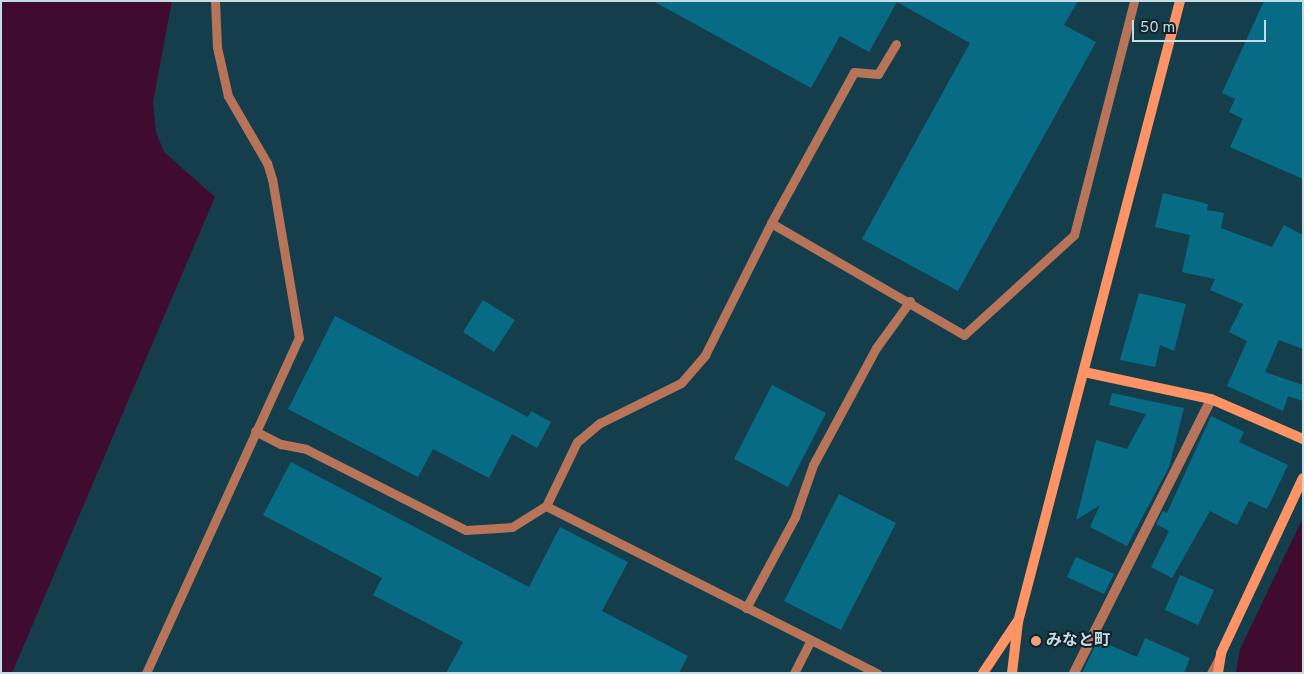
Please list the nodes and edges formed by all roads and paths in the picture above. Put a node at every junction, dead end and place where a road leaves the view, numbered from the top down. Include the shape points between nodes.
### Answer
1 (215, 1) edge
2 (1134, 1) edge
3 (1180, 1) edge
4 (896, 44) dead end
5 (771, 223) junction
6 (910, 301) junction
7 (1084, 372) junction
8 (1211, 399) junction
9 (255, 431) junction
10 (1303, 439) edge
11 (1303, 478) edge
12 (546, 506) junction
13 (746, 608) junction
14 (1018, 622) junction
15 (810, 641) junction
16 (1222, 653) junction
17 (146, 673) edge
18 (794, 673) edge
19 (876, 673) edge
20 (983, 673) edge
21 (1012, 673) edge
22 (1074, 673) edge
23 (1211, 673) edge
24 (1218, 673) edge

1 - 9 lane via 217,47 228,96 267,163 272,178 299,338
2 - 6 lane via 1074,235 964,334
3 - 7 street
4 - 5 lane via 878,74 854,72
5 - 6 lane
5 - 12 lane via 705,355 681,383 600,423 577,442
6 - 13 lane via 876,348 813,465 795,517
7 - 8 street
7 - 14 street
8 - 10 street
8 - 22 street
9 - 12 lane via 280,444 306,449 466,530 512,528
9 - 17 lane
11 - 16 street
12 - 13 lane
13 - 15 lane
14 - 20 street
14 - 21 street
15 - 18 lane
15 - 19 lane
16 - 23 lane
16 - 24 street

